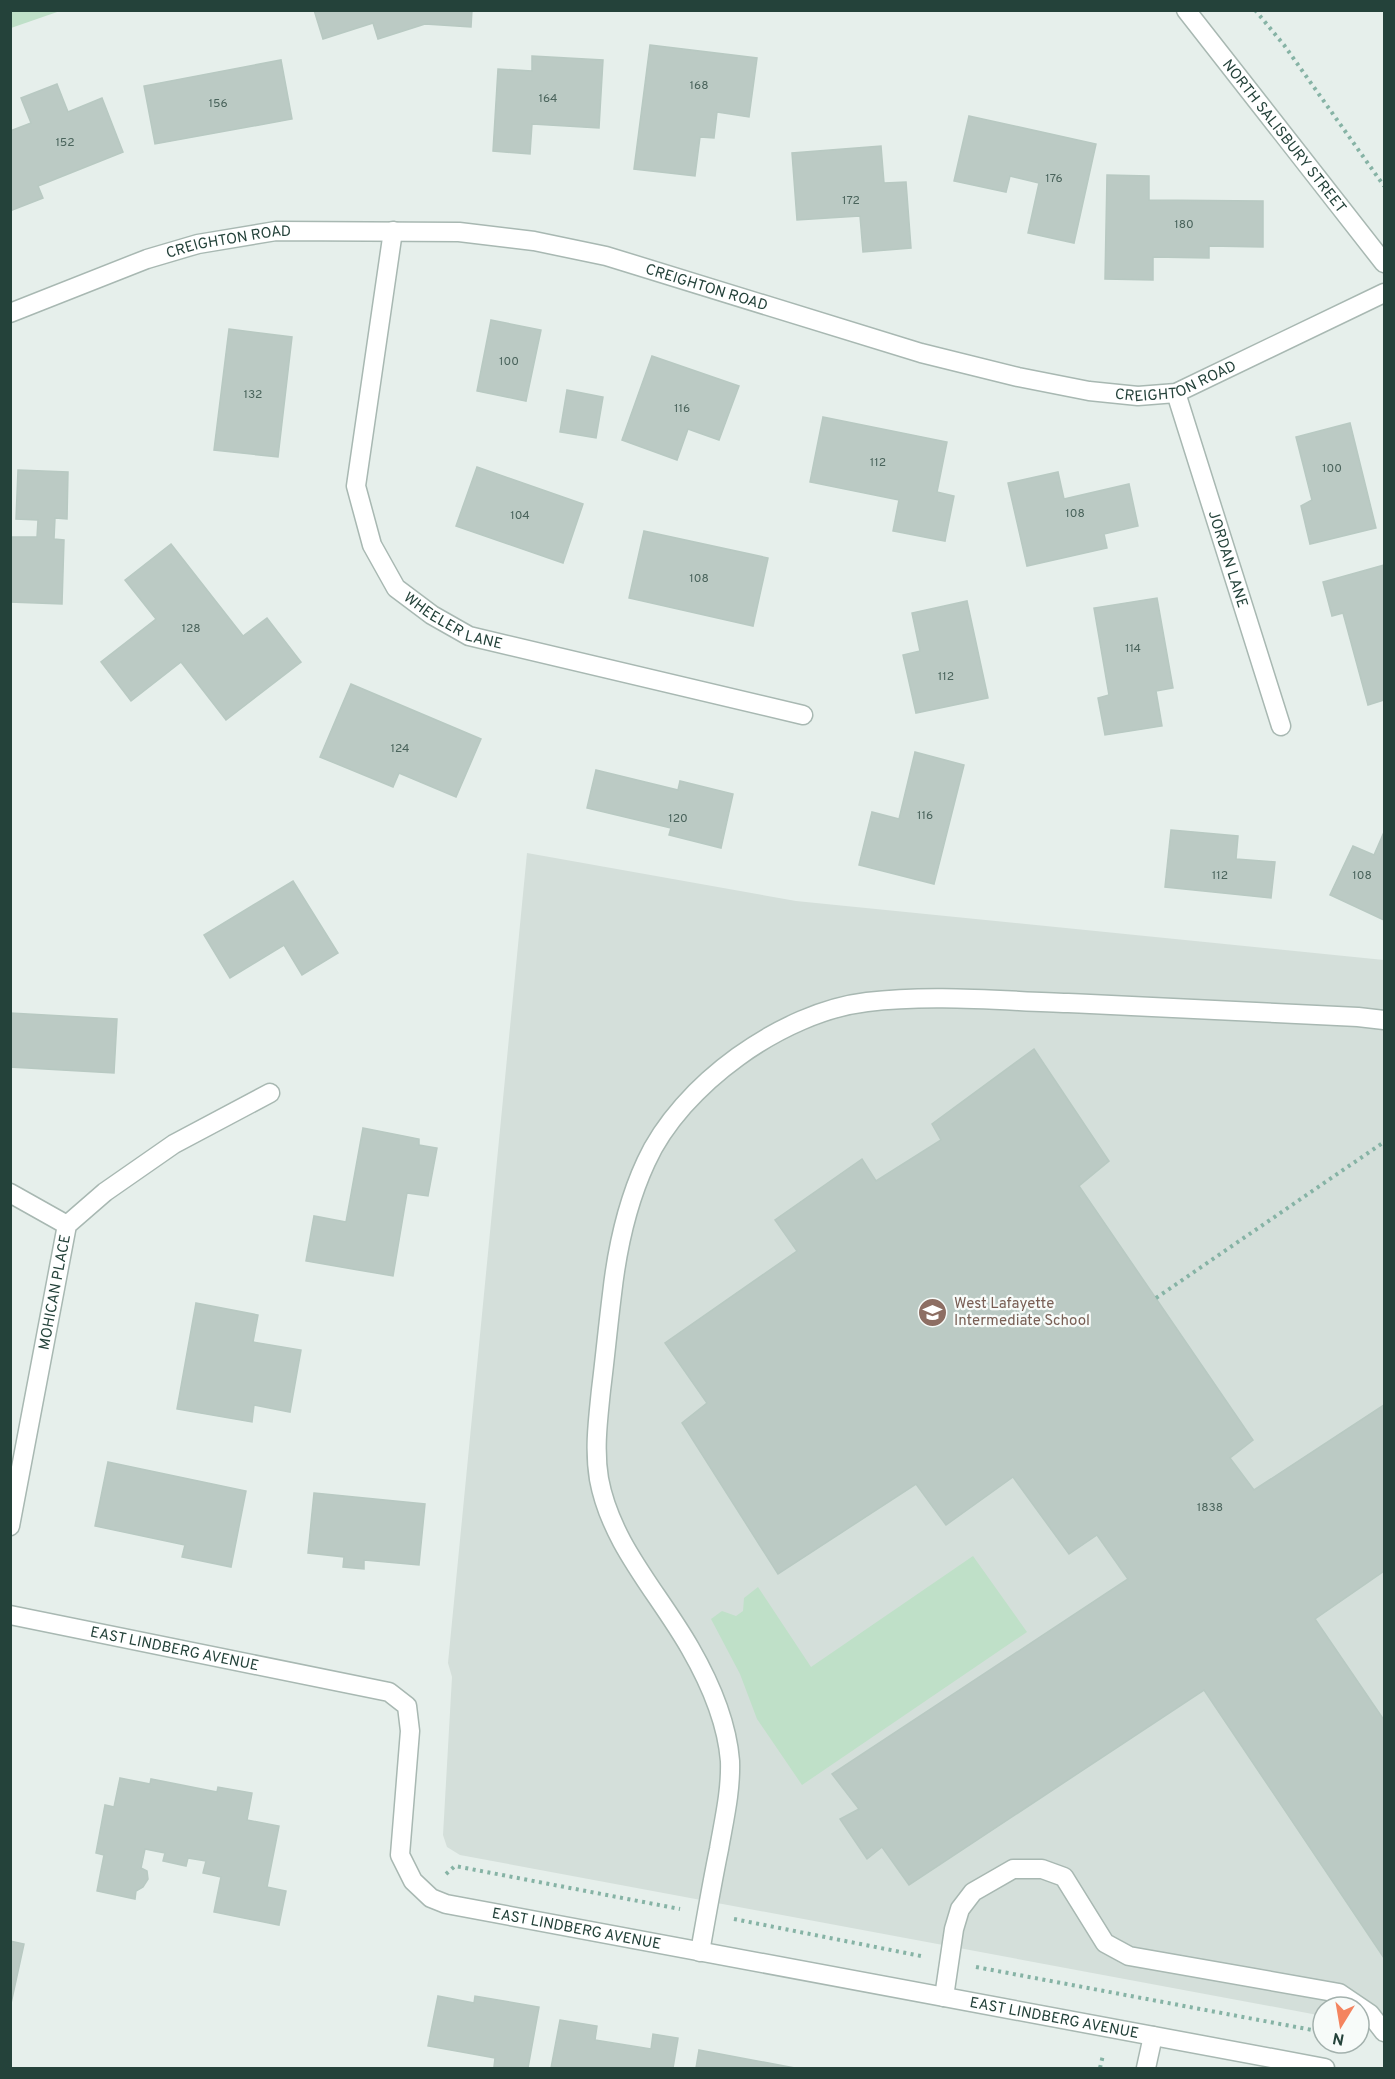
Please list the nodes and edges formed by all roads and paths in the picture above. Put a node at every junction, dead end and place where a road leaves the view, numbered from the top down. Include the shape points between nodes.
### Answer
1 (1186, 10) edge
2 (1254, 10) edge
3 (1384, 186) edge
4 (393, 231) junction
5 (1384, 263) edge
6 (1384, 293) edge
7 (10, 313) edge
8 (1176, 393) junction
9 (803, 715) dead end
10 (1281, 726) dead end
11 (1384, 1020) edge
12 (270, 1093) dead end
13 (1384, 1142) edge
14 (10, 1193) edge
15 (66, 1225) junction
16 (1156, 1298) dead end
17 (10, 1526) edge
18 (10, 1615) edge
19 (431, 1898) junction
20 (706, 1914) junction
21 (700, 1952) junction
22 (950, 1962) junction
23 (944, 1997) junction
24 (1311, 2030) edge
25 (1384, 2032) edge
26 (1153, 2036) junction
27 (1146, 2068) edge
28 (1325, 2068) edge

1 - 5 street, NORTH SALISBURY STREET
2 - 3 path via 1284,45
4 - 7 street, CREIGHTON ROAD via 276,231 198,243
4 - 8 street, CREIGHTON ROAD via 459,232 544,243 606,256 921,352 1018,377 1138,396
4 - 9 street, WHEELER LANE via 356,486 372,545 396,588 469,636
6 - 8 street, CREIGHTON ROAD
8 - 10 street, JORDAN LANE
11 - 20 street via 981,1000 864,1002 789,1025 756,1044 726,1066 669,1122 646,1160 619,1243 596,1444 599,1480 620,1541 690,1647 722,1723 729,1756 729,1790
12 - 15 street, MOHICAN PLACE via 174,1144
13 - 16 path
14 - 15 street
15 - 17 street, MOHICAN PLACE
18 - 19 street, EAST LINDBERG AVENUE via 389,1692 407,1706 410,1731 399,1855 413,1881
19 - 20 path via 455,1866
19 - 21 street, EAST LINDBERG AVENUE
20 - 21 street
20 - 22 path
21 - 23 street, EAST LINDBERG AVENUE
22 - 23 street
22 - 24 path
22 - 25 street via 960,1909 973,1892 1013,1869 1042,1869 1064,1877 1105,1943 1130,1956 1339,1993 1370,2014
23 - 26 street, EAST LINDBERG AVENUE
26 - 27 street
26 - 28 street, EAST LINDBERG AVENUE

